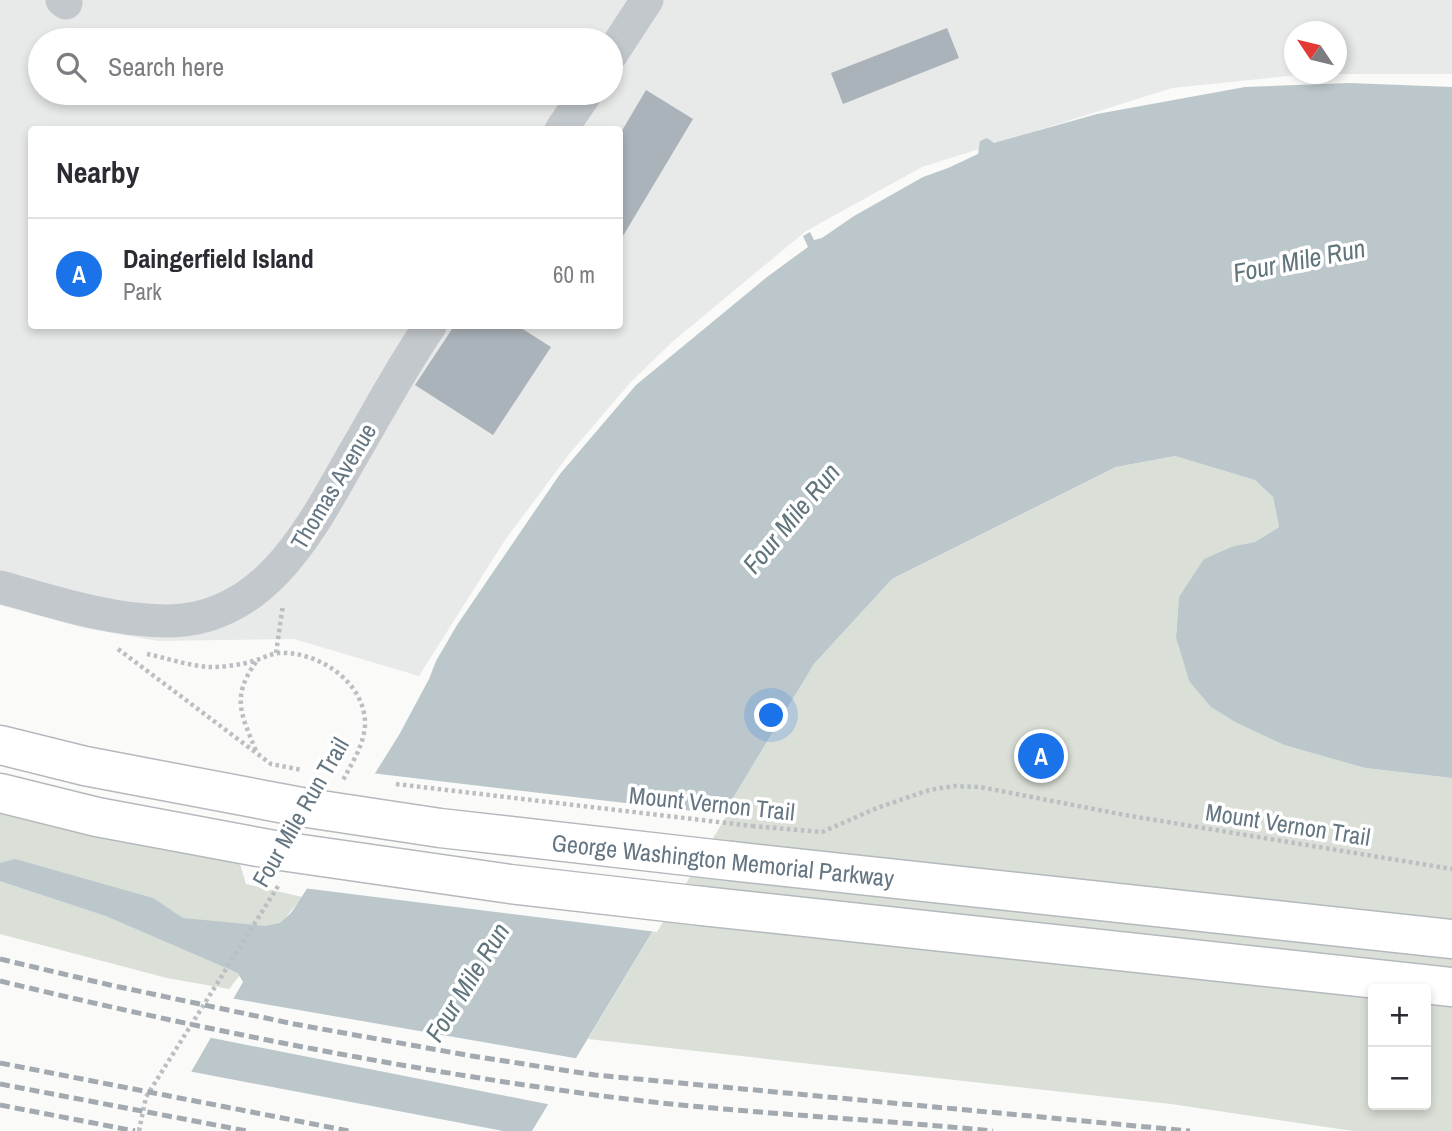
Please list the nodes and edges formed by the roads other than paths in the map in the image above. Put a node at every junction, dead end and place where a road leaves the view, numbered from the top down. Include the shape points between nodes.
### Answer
1 (647, 0) edge
2 (623, 37) edge
3 (578, 105) edge
4 (564, 126) edge
5 (427, 329) edge
6 (0, 587) edge
7 (0, 745) edge
8 (0, 793) edge
9 (1452, 939) edge
10 (1452, 987) edge

1 - 2 street
3 - 4 street
5 - 6 street, Thomas Avenue via 316,521 279,569 239,602 206,616 167,621 92,610
7 - 9 highway, George Washington Memorial Parkway, bridge via 85,766 305,790 440,828
8 - 10 highway, George Washington Memorial Parkway, bridge via 279,863

